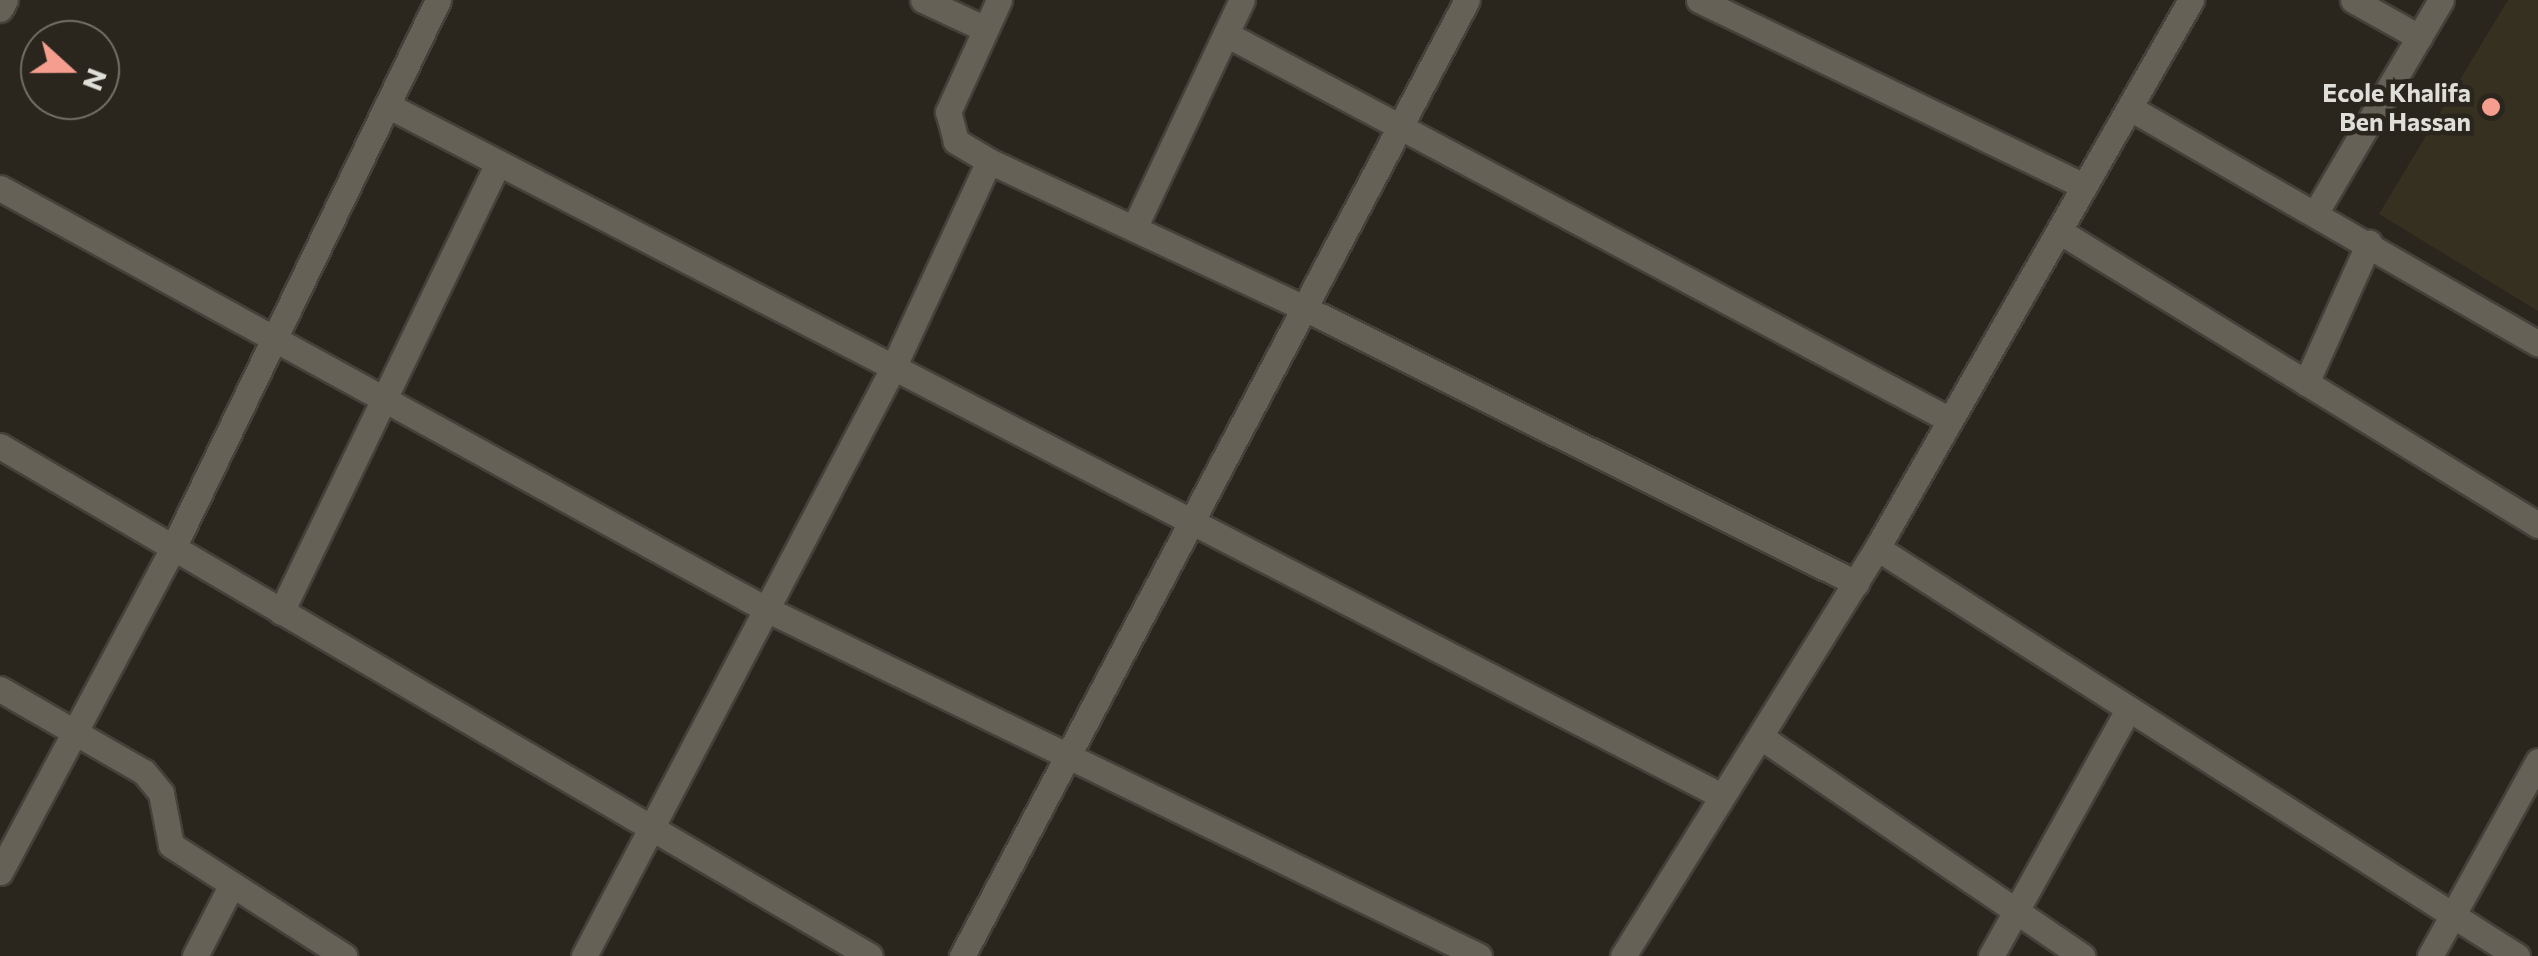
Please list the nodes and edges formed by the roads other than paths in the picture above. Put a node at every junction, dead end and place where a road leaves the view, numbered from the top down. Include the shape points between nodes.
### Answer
1 (4, 0) edge
2 (438, 0) edge
3 (923, 0) edge
4 (998, 0) edge
5 (1242, 0) edge
6 (1467, 0) edge
7 (1699, 0) edge
8 (2192, 0) edge
9 (2354, 0) edge
10 (2441, 0) edge
11 (0, 9) edge
12 (983, 28) junction
13 (1226, 34) junction
14 (2419, 36) junction
15 (386, 105) junction
16 (2130, 108) junction
17 (1401, 128) junction
18 (988, 161) junction
19 (498, 164) junction
20 (2084, 186) junction
21 (0, 188) edge
22 (2316, 212) junction
23 (1134, 226) junction
24 (2058, 231) junction
25 (2370, 243) junction
26 (1304, 308) junction
27 (272, 341) junction
28 (2538, 344) edge
29 (892, 370) junction
30 (2306, 383) junction
31 (386, 403) junction
32 (1950, 420) junction
33 (0, 446) edge
34 (1192, 519) junction
35 (2538, 525) edge
36 (172, 548) junction
37 (1877, 548) junction
38 (1856, 583) junction
39 (764, 608) junction
40 (281, 612) junction
41 (0, 689) edge
42 (2128, 710) junction
43 (76, 730) junction
44 (1761, 738) junction
45 (1068, 760) junction
46 (2538, 761) edge
47 (1722, 796) junction
48 (649, 830) junction
49 (0, 872) edge
50 (232, 886) junction
51 (2018, 912) junction
52 (2451, 918) junction
53 (195, 956) edge
54 (344, 956) edge
55 (584, 956) edge
56 (870, 956) edge
57 (962, 956) edge
58 (1479, 956) edge
59 (1622, 956) edge
60 (1991, 956) edge
61 (2082, 956) edge
62 (2430, 956) edge
63 (2517, 956) edge

1 - 11 street
2 - 15 street
3 - 12 street
4 - 12 street
5 - 13 street
6 - 17 street
7 - 20 street
8 - 16 street
9 - 14 street
10 - 14 street
12 - 18 street via 955,85 947,120 956,141
13 - 17 street
13 - 23 street
14 - 22 street
15 - 19 street
15 - 27 street
16 - 20 street
16 - 22 street
17 - 26 street
17 - 32 street
18 - 23 street
18 - 29 street
19 - 29 street
19 - 31 street
20 - 24 street
21 - 27 street
22 - 25 street
23 - 26 street
24 - 30 street
24 - 32 street
25 - 28 street
25 - 30 street
26 - 34 street
26 - 38 street
27 - 31 street
27 - 36 street
29 - 34 street
29 - 39 street
30 - 35 street
31 - 39 street
31 - 40 street
32 - 37 street
33 - 36 street
34 - 45 street
34 - 47 street
36 - 40 street
36 - 43 street
37 - 38 street
37 - 42 street
38 - 44 street
39 - 45 street
39 - 48 street
40 - 48 street
41 - 43 street
42 - 51 street
42 - 52 street
43 - 49 street
43 - 50 street via 144,772 161,793 171,844
44 - 47 street
44 - 51 street
45 - 57 street
45 - 58 street
46 - 52 street
47 - 59 street
48 - 55 street
48 - 56 street
50 - 53 street
50 - 54 street
51 - 60 street
51 - 61 street
52 - 62 street
52 - 63 street

